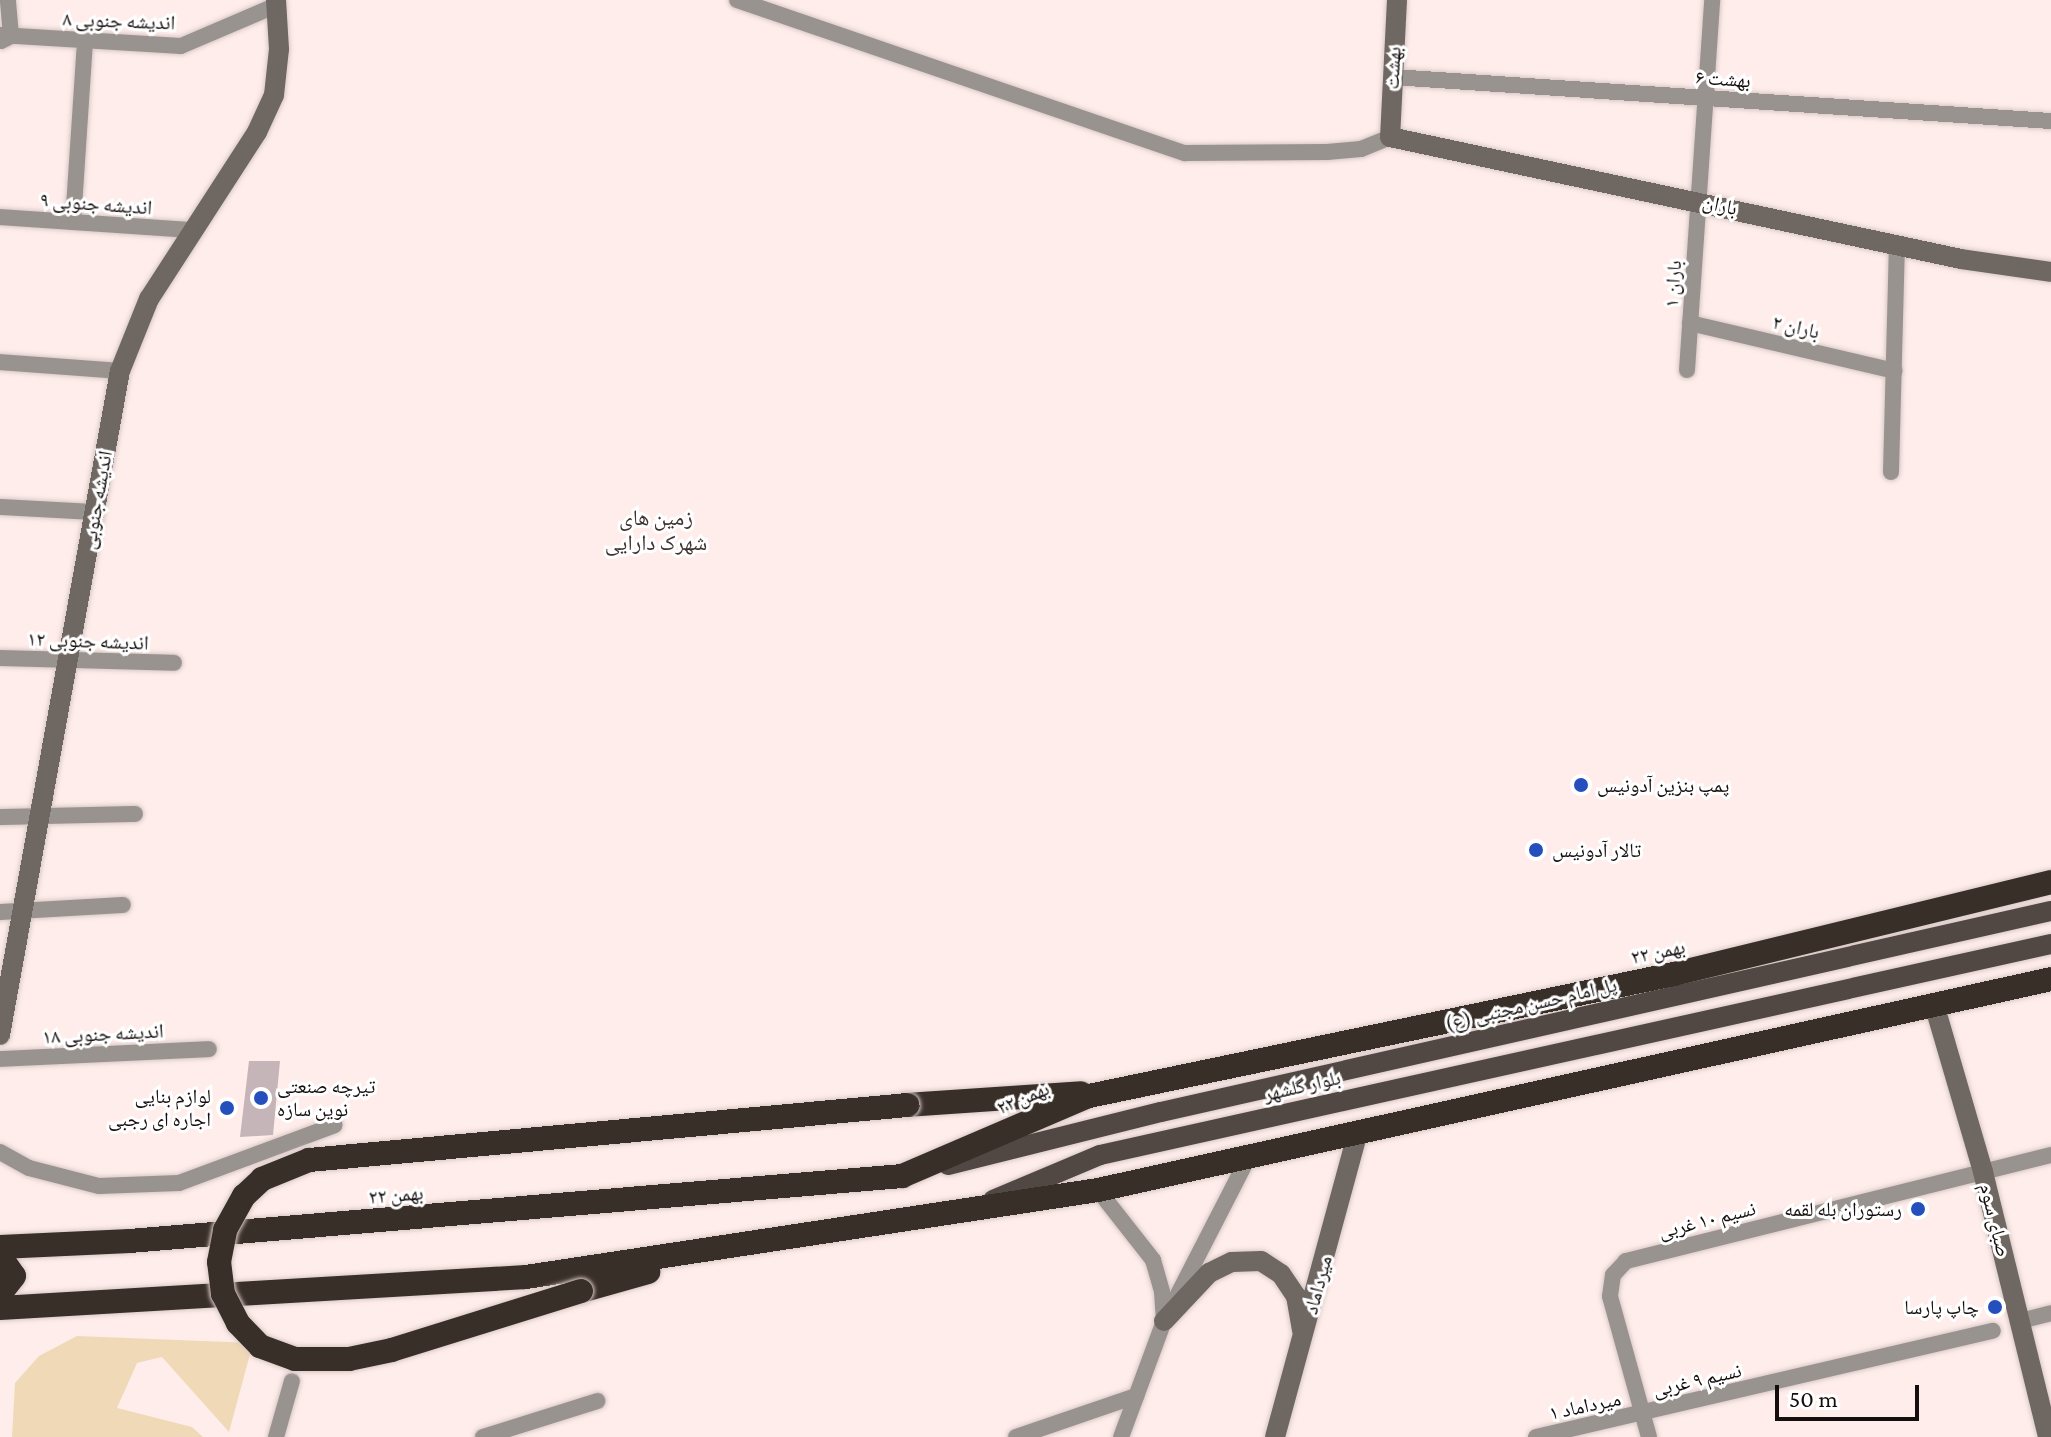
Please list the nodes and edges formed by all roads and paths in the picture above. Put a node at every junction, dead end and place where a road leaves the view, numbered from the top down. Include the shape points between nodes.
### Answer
1 (8, 0) edge
2 (737, 0) edge
3 (1397, 0) edge
4 (1712, 0) edge
5 (277, 2) edge
6 (4, 38) edge
7 (85, 40) junction
8 (1393, 77) junction
9 (1705, 98) junction
10 (2051, 121) edge
11 (1390, 137) junction
12 (1698, 200) junction
13 (0, 217) edge
14 (73, 222) junction
15 (190, 230) junction
16 (1897, 245) junction
17 (2051, 272) edge
18 (1690, 323) junction
19 (0, 362) edge
20 (1687, 370) dead end
21 (120, 371) junction
22 (1894, 371) junction
23 (1891, 472) dead end
24 (0, 507) edge
25 (95, 512) junction
26 (0, 658) edge
27 (68, 660) junction
28 (174, 663) dead end
29 (135, 814) dead end
30 (40, 816) junction
31 (0, 817) edge
32 (2051, 882) edge
33 (123, 905) dead end
34 (22, 911) junction
35 (2051, 911) edge
36 (0, 912) edge
37 (2051, 944) edge
38 (2051, 979) edge
39 (1993, 992) junction
40 (2051, 995) edge
41 (1934, 1004) junction
42 (0, 1035) edge
43 (209, 1049) dead end
44 (0, 1059) edge
45 (1111, 1091) junction
46 (335, 1125) dead end
47 (1358, 1132) junction
48 (0, 1152) edge
49 (2051, 1155) edge
50 (1248, 1158) junction
51 (1983, 1172) junction
52 (902, 1176) junction
53 (1098, 1190) junction
54 (982, 1205) junction
55 (732, 1246) junction
56 (0, 1247) edge
57 (0, 1256) edge
58 (0, 1294) edge
59 (0, 1308) edge
60 (2051, 1313) edge
61 (1164, 1321) junction
62 (2020, 1321) junction
63 (1993, 1331) dead end
64 (1304, 1338) junction
65 (292, 1381) dead end
66 (1136, 1396) junction
67 (597, 1401) dead end
68 (1643, 1413) junction
69 (276, 1437) edge
70 (483, 1437) edge
71 (1016, 1437) edge
72 (1121, 1437) edge
73 (1275, 1437) edge
74 (1536, 1437) edge
75 (1649, 1437) edge
76 (2048, 1437) edge

1 - 6 street
2 - 11 street via 1185,153 1327,152 1361,149
3 - 8 street, بهشت
4 - 9 street, باران ۱
5 - 7 street, اندیشه جنوبی ۸ via 181,46
5 - 15 street, اندیشه جنوبی via 274,95 257,132
6 - 7 street, اندیشه جنوبی ۸
7 - 14 street
8 - 9 street, بهشت ۶
8 - 11 street, بهشت
9 - 10 street, بهشت ۶
9 - 12 street, باران ۱
11 - 12 street, باران
12 - 16 street, باران
12 - 18 street, باران ۱
13 - 14 street, اندیشه جنوبی ۹
14 - 15 street, اندیشه جنوبی ۹
15 - 21 street, اندیشه جنوبی via 149,299
16 - 17 street, باران
16 - 22 street
18 - 20 street, باران ۱
18 - 22 street, باران ۲
19 - 21 street
21 - 25 street, اندیشه جنوبی
22 - 23 street
24 - 25 street
25 - 27 street, اندیشه جنوبی
26 - 27 street, اندیشه جنوبی ۱۲
27 - 28 street, اندیشه جنوبی ۱۲
27 - 30 street, اندیشه جنوبی
29 - 30 street
30 - 31 street
30 - 34 street, اندیشه جنوبی
32 - 45 highway, ۲۲ بهمن via 1674,974
33 - 34 street
34 - 36 street
34 - 42 street, اندیشه جنوبی
35 - 52 main road, پل امام حسن مجتبی (ع) via 1161,1112
37 - 54 main road, بلوار گلشهر via 1100,1155
38 - 39 highway
39 - 40 highway
39 - 41 highway
41 - 47 highway
41 - 51 street, صبای سوم
43 - 44 street, اندیشه جنوبی ۱۸
45 - 52 highway, ۲۲ بهمن
45 - 55 highway, bridge via 309,1160 262,1179 244,1196 225,1230 219,1262 223,1294 238,1323 260,1346 295,1359 349,1359
46 - 48 street via 179,1183 99,1186 29,1168
47 - 50 highway
47 - 64 street, میرداماد
49 - 51 street, نسیم ۱۰ غربی
50 - 53 highway
50 - 61 street
51 - 62 street, صبای سوم
51 - 68 street, نسیم ۱۰ غربی via 1626,1261 1613,1275 1610,1296
52 - 56 highway, ۲۲ بهمن via 146,1240
53 - 54 highway
53 - 61 street via 1153,1260
54 - 55 highway
55 - 59 highway via 495,1280
57 - 58 highway via 14,1276
60 - 62 street
61 - 64 street via 1209,1273 1232,1262 1261,1261 1281,1274 1296,1296
61 - 66 street
62 - 76 street, صبای سوم
63 - 68 street, نسیم ۹ غربی
64 - 73 street, میرداماد
65 - 69 street
66 - 71 street
66 - 72 street
67 - 70 street
68 - 74 street, میرداماد ۱
68 - 75 street

